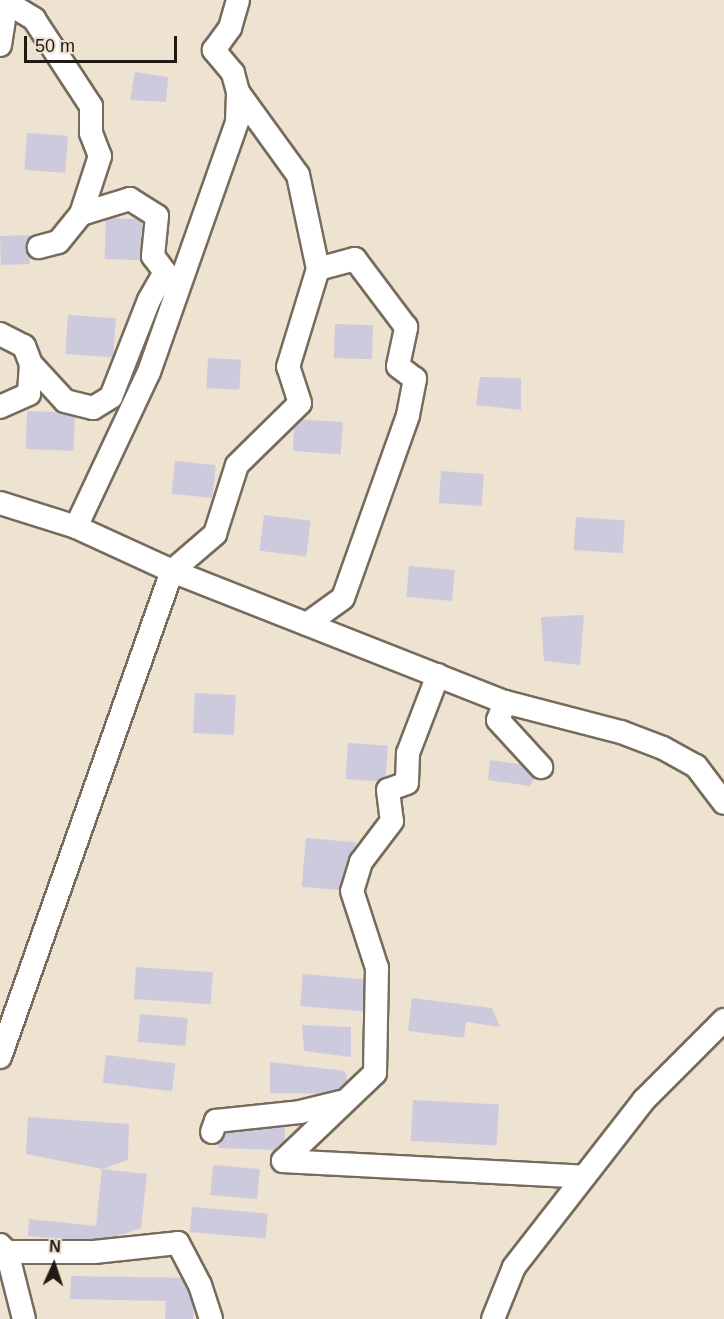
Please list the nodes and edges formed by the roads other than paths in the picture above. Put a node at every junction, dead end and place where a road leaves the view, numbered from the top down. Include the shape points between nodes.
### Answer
1 (237, 0) edge
2 (6, 1) edge
3 (0, 45) edge
4 (238, 92) junction
5 (81, 214) junction
6 (39, 247) dead end
7 (318, 269) junction
8 (0, 334) edge
9 (31, 363) junction
10 (0, 407) edge
11 (0, 504) edge
12 (76, 527) junction
13 (172, 571) junction
14 (307, 624) junction
15 (438, 675) junction
16 (505, 702) junction
17 (542, 767) dead end
18 (724, 803) edge
19 (724, 1020) edge
20 (6, 1023) edge
21 (0, 1057) edge
22 (344, 1101) junction
23 (212, 1132) dead end
24 (584, 1177) junction
25 (3, 1249) edge
26 (24, 1319) edge
27 (211, 1319) edge
28 (493, 1319) edge

1 - 4 street via 230,28 214,50 233,73
2 - 3 street
2 - 5 street via 34,20 91,106 92,133 100,156
4 - 7 street via 298,175
4 - 12 street via 237,122 190,264 149,372
5 - 6 street via 58,242
5 - 9 street via 129,199 157,216 153,256 165,272 149,300 111,397 93,408 65,401
7 - 13 street via 288,367 300,403 237,465 215,534
7 - 14 street via 355,259 406,327 399,366 415,379 408,415 344,598
8 - 9 street via 24,346
9 - 10 street via 29,394
11 - 12 street
12 - 13 street
13 - 14 street
13 - 20 street
14 - 15 street
15 - 16 street
15 - 22 street via 408,753 407,783 388,790 392,821 362,862 352,891 379,981 375,1073
16 - 17 street via 498,720
16 - 18 street via 621,732 663,748 696,766
19 - 24 street via 644,1100
20 - 21 street
22 - 23 street via 300,1112 216,1121
22 - 24 street via 283,1161
24 - 28 street via 514,1267
25 - 26 street
25 - 27 street via 94,1252 178,1243 200,1285

